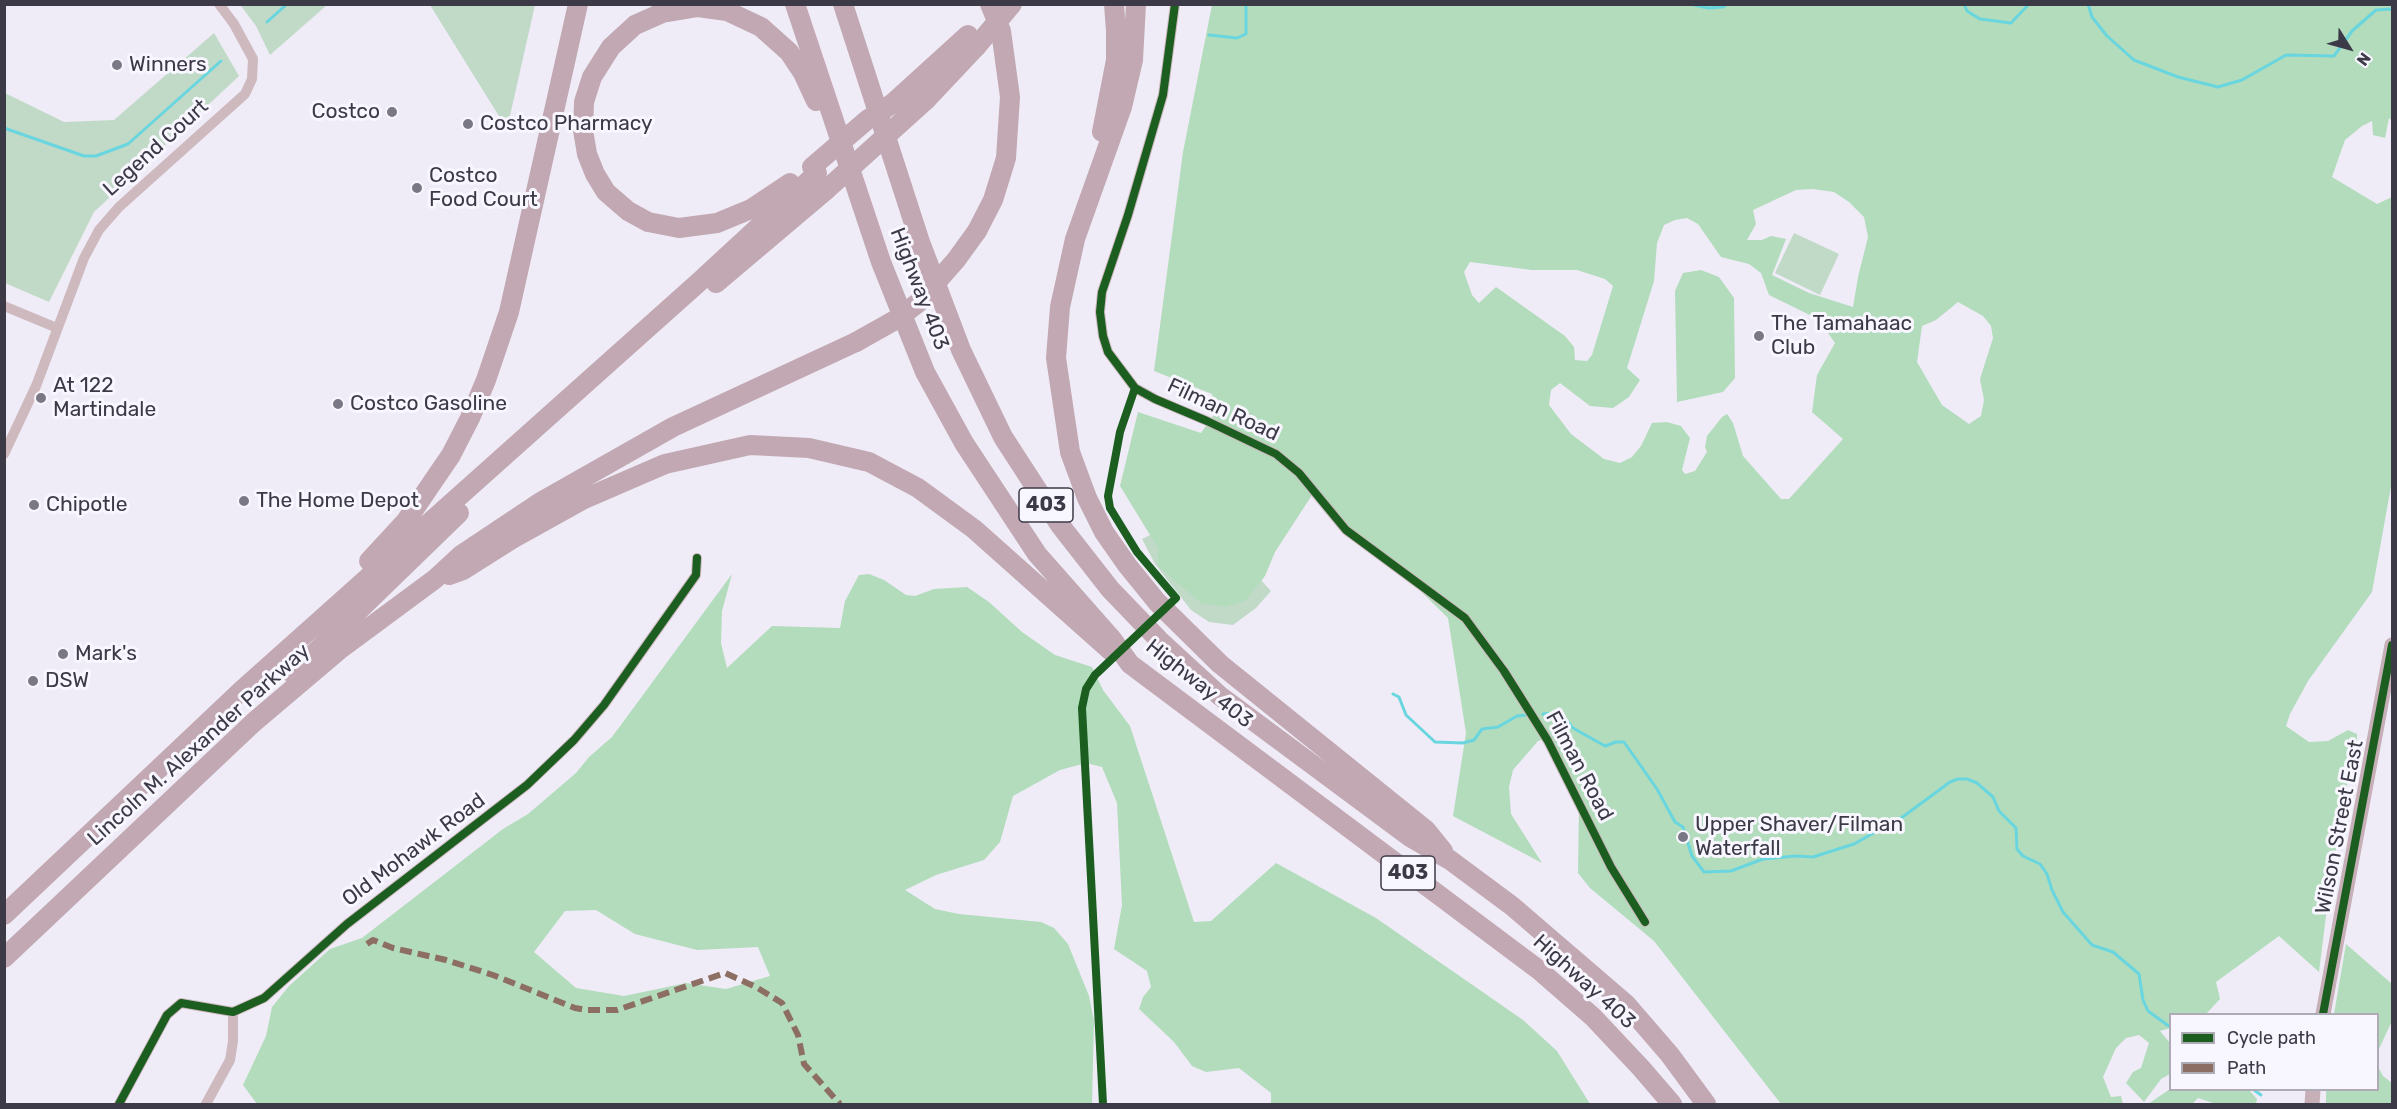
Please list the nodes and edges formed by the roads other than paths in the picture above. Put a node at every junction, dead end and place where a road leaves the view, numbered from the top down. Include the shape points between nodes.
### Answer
1 (219, 4) edge
2 (795, 4) edge
3 (843, 4) edge
4 (990, 4) edge
5 (1000, 4) edge
6 (1012, 4) edge
7 (1114, 4) edge
8 (1136, 4) edge
9 (1175, 4) edge
10 (578, 9) edge
11 (972, 41) junction
12 (847, 160) junction
13 (818, 177) junction
14 (1086, 205) junction
15 (4, 306) edge
16 (57, 328) junction
17 (4, 454) edge
18 (697, 558) dead end
19 (435, 579) junction
20 (2392, 645) edge
21 (1130, 664) junction
22 (241, 691) junction
23 (254, 722) junction
24 (1450, 860) junction
25 (43, 878) junction
26 (4, 896) edge
27 (4, 915) edge
28 (1646, 922) dead end
29 (4, 958) edge
30 (233, 1012) junction
31 (2323, 1013) edge
32 (119, 1104) edge
33 (206, 1104) edge
34 (1672, 1104) edge
35 (1706, 1104) edge

1 - 16 street, Legend Court via 253,59 252,79 245,94 106,220 84,258
2 - 12 highway, Highway 403 / 403
3 - 24 highway, Highway 403 / 403 via 920,242 961,350 1003,437 1060,525 1110,589 1220,696 1410,837
4 - 19 highway, bridge via 1001,31 1010,97 1006,158 993,200 977,231 919,302 856,342 673,427 539,503 462,555
5 - 11 highway
6 - 11 highway, bridge
7 - 14 highway via 1116,60
8 - 14 highway via 1133,60 1122,107
9 - 28 street, Filman Road via 1163,95 1102,292 1102,336 1108,352 1135,388 1276,454 1299,473 1346,530 1465,618 1548,741 1611,867
10 - 22 highway via 509,312 471,418 406,521
11 - 13 highway, bridge via 867,120
11 - 13 highway, bridge via 927,99
12 - 13 highway via 789,52 761,27 727,11 698,7 662,13 635,25 611,47 592,77 583,130 587,154 606,192 627,211 648,222 680,228 717,223
12 - 21 highway, Highway 403 / 403 via 881,262 925,372 959,433 1037,554
13 - 22 highway
13 - 23 highway via 676,317 482,491 276,690
14 - 24 highway via 1060,307 1056,358 1070,452 1104,532 1157,602 1220,664 1426,830
15 - 16 street
16 - 17 street, Legend Court via 36,386
18 - 30 street, Old Mohawk Road via 696,575 604,705 550,763 347,924 264,998
19 - 21 highway via 463,570 584,499 665,464 750,445 809,448 868,462 918,488 974,529 1102,646
19 - 23 highway, Lincoln M. Alexander Parkway via 339,650
20 - 31 main road, Wilson Street East
21 - 34 highway, Highway 403 / 403 via 1539,970 1593,1017
22 - 25 highway, Lincoln M. Alexander Parkway
23 - 29 highway, Lincoln M. Alexander Parkway
24 - 35 highway, Highway 403 / 403 via 1512,906 1626,1004
25 - 26 highway
25 - 27 highway, Lincoln M. Alexander Parkway
30 - 32 street via 181,1003 167,1015
30 - 33 street via 230,1060

